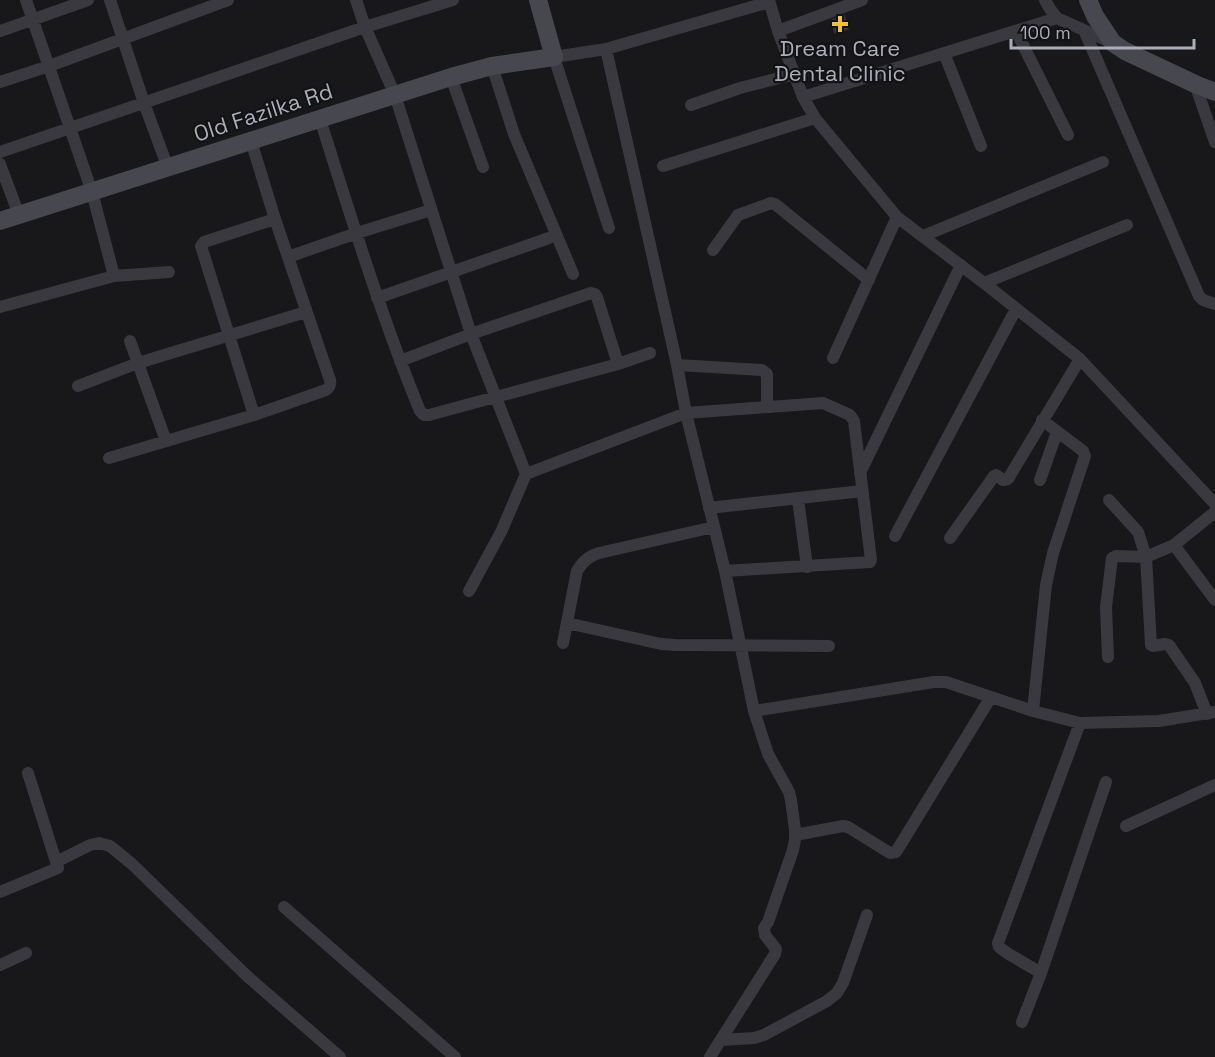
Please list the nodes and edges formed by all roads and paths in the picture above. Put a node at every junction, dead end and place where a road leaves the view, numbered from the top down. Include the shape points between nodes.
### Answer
1 (26, 0) edge
2 (88, 0) edge
3 (110, 0) edge
4 (228, 0) edge
5 (356, 0) edge
6 (453, 0) edge
7 (527, 0) edge
8 (538, 0) edge
9 (861, 0) edge
10 (1045, 0) edge
11 (1088, 0) edge
12 (769, 1) edge
13 (1057, 18) junction
14 (33, 19) junction
15 (365, 27) junction
16 (1084, 30) junction
17 (0, 31) edge
18 (778, 31) junction
19 (1016, 31) junction
20 (122, 38) junction
21 (1113, 43) junction
22 (606, 49) junction
23 (944, 53) junction
24 (548, 57) junction
25 (49, 66) junction
26 (492, 66) junction
27 (795, 74) junction
28 (452, 77) junction
29 (0, 82) edge
30 (1195, 84) junction
31 (1215, 92) edge
32 (395, 95) junction
33 (803, 97) junction
34 (144, 103) junction
35 (691, 105) dead end
36 (815, 118) junction
37 (320, 119) junction
38 (70, 129) junction
39 (1068, 135) dead end
40 (251, 141) junction
41 (1215, 142) edge
42 (981, 146) dead end
43 (0, 152) edge
44 (1103, 162) dead end
45 (0, 164) edge
46 (663, 166) dead end
47 (483, 167) dead end
48 (168, 168) junction
49 (92, 192) junction
50 (431, 210) junction
51 (19, 215) junction
52 (897, 217) junction
53 (275, 219) junction
54 (0, 221) edge
55 (1128, 225) dead end
56 (609, 228) dead end
57 (357, 233) junction
58 (923, 236) junction
59 (549, 238) dead end
60 (713, 250) dead end
61 (288, 257) junction
62 (961, 265) junction
63 (169, 272) dead end
64 (452, 273) junction
65 (573, 274) dead end
66 (114, 276) junction
67 (869, 280) junction
68 (984, 283) junction
69 (377, 298) junction
70 (1215, 304) edge
71 (0, 307) edge
72 (1016, 309) junction
73 (306, 312) junction
74 (471, 334) junction
75 (229, 335) junction
76 (130, 341) dead end
77 (650, 353) dead end
78 (834, 358) dead end
79 (1080, 358) junction
80 (400, 361) junction
81 (138, 363) junction
82 (618, 364) junction
83 (676, 365) junction
84 (78, 386) dead end
85 (496, 397) junction
86 (767, 406) junction
87 (686, 413) junction
88 (254, 415) junction
89 (1042, 420) junction
90 (1057, 432) junction
91 (166, 441) junction
92 (109, 458) dead end
93 (526, 474) junction
94 (860, 474) junction
95 (1040, 480) dead end
96 (862, 491) junction
97 (798, 499) junction
98 (1109, 500) dead end
99 (1215, 504) edge
100 (709, 508) junction
101 (1215, 512) edge
102 (714, 527) junction
103 (895, 536) dead end
104 (950, 538) dead end
105 (1174, 544) junction
106 (1146, 557) junction
107 (807, 567) junction
108 (725, 571) junction
109 (469, 591) dead end
110 (1215, 600) edge
111 (567, 623) junction
112 (563, 643) dead end
113 (740, 645) junction
114 (829, 646) dead end
115 (1108, 657) dead end
116 (991, 697) junction
117 (754, 711) junction
118 (1033, 711) junction
119 (1211, 713) edge
120 (1080, 723) junction
121 (28, 773) dead end
122 (1107, 782) dead end
123 (1215, 785) edge
124 (1126, 825) dead end
125 (795, 835) junction
126 (56, 862) junction
127 (0, 892) edge
128 (284, 907) dead end
129 (867, 915) dead end
130 (26, 953) dead end
131 (0, 965) edge
132 (1041, 973) junction
133 (1022, 1022) dead end
134 (721, 1040) junction
135 (340, 1057) edge
136 (455, 1057) edge
137 (710, 1057) edge

1 - 14 street
2 - 14 street
3 - 20 street
4 - 20 street
5 - 15 street
6 - 15 street
7 - 24 main road
8 - 24 main road
9 - 18 street
10 - 13 street
11 - 21 main road
12 - 18 street
12 - 22 street
13 - 16 street
13 - 19 street
14 - 17 street
14 - 25 street
15 - 32 street
15 - 34 street
16 - 21 street
16 - 70 street via 1199,296
18 - 27 street
19 - 23 street
19 - 39 street
20 - 25 street
20 - 34 street
21 - 30 main road
22 - 24 street
22 - 83 street
23 - 33 street
23 - 42 street
24 - 26 main road, Old Fazilka Rd
24 - 56 street
25 - 29 street
25 - 38 street
26 - 28 main road, Old Fazilka Rd
26 - 65 street via 514,134
27 - 33 street
27 - 35 street
28 - 32 main road, Old Fazilka Rd
28 - 47 street
30 - 31 main road
30 - 41 street
32 - 37 main road, Old Fazilka Rd
32 - 50 street
33 - 36 street
34 - 38 street
34 - 48 street
36 - 46 street
36 - 52 street
37 - 40 main road, Old Fazilka Rd
37 - 57 street
38 - 43 street
38 - 49 street
40 - 48 main road, Old Fazilka Rd
40 - 53 street
44 - 58 street
45 - 51 street
48 - 49 main road, Old Fazilka Rd
49 - 51 main road, Old Fazilka Rd
49 - 66 street
50 - 57 street
50 - 64 street
51 - 54 main road, Old Fazilka Rd
52 - 58 street
52 - 67 street
53 - 61 street
53 - 75 street via 201,246
55 - 68 street
57 - 61 street
57 - 69 street
58 - 62 street
59 - 64 street
60 - 67 street via 738,215 771,203
61 - 73 street
62 - 68 street
62 - 94 street
63 - 66 street
64 - 69 street
64 - 74 street
66 - 71 street
67 - 78 street
68 - 72 street
69 - 80 street
72 - 79 street
72 - 103 street
73 - 75 street
73 - 88 street via 331,383 329,388
74 - 80 street
74 - 82 street via 591,293 597,297
74 - 85 street
75 - 81 street
75 - 88 street
76 - 81 street
77 - 82 street
79 - 89 street
79 - 99 street
80 - 85 street via 424,415
81 - 84 street
81 - 91 street
82 - 85 street
83 - 86 street via 762,370 767,374
83 - 87 street
85 - 93 street
86 - 87 street
86 - 94 street via 823,403 850,415
87 - 93 street
87 - 100 street
88 - 91 street
89 - 90 street
89 - 104 street via 1008,479 994,476
90 - 95 street
90 - 118 street via 1085,456 1046,585
91 - 92 street
93 - 109 street
94 - 96 street
96 - 97 street
96 - 107 street via 870,562
97 - 100 street
97 - 107 street
98 - 106 street via 1138,532
100 - 102 street
101 - 105 street
102 - 108 street
102 - 111 street via 589,557 577,571
105 - 106 street
105 - 110 street
106 - 115 street via 1112,558 1106,607
106 - 119 street via 1151,645 1169,645
107 - 108 street
108 - 113 street
111 - 112 street
111 - 113 street via 661,644
113 - 114 street
113 - 117 street
116 - 117 street via 946,682 934,682
116 - 118 street
116 - 125 street via 896,852 890,853 843,826
117 - 125 street via 768,754 789,792
118 - 120 street
119 - 120 street via 1159,722
120 - 132 street via 998,943 1007,953
121 - 126 street
122 - 132 street
123 - 124 street
125 - 134 street via 764,928 775,954
126 - 127 street via 57,869
126 - 135 street via 90,845 110,846 247,976
128 - 136 street
129 - 134 street via 837,993 764,1035
130 - 131 street
132 - 133 street
134 - 137 street

